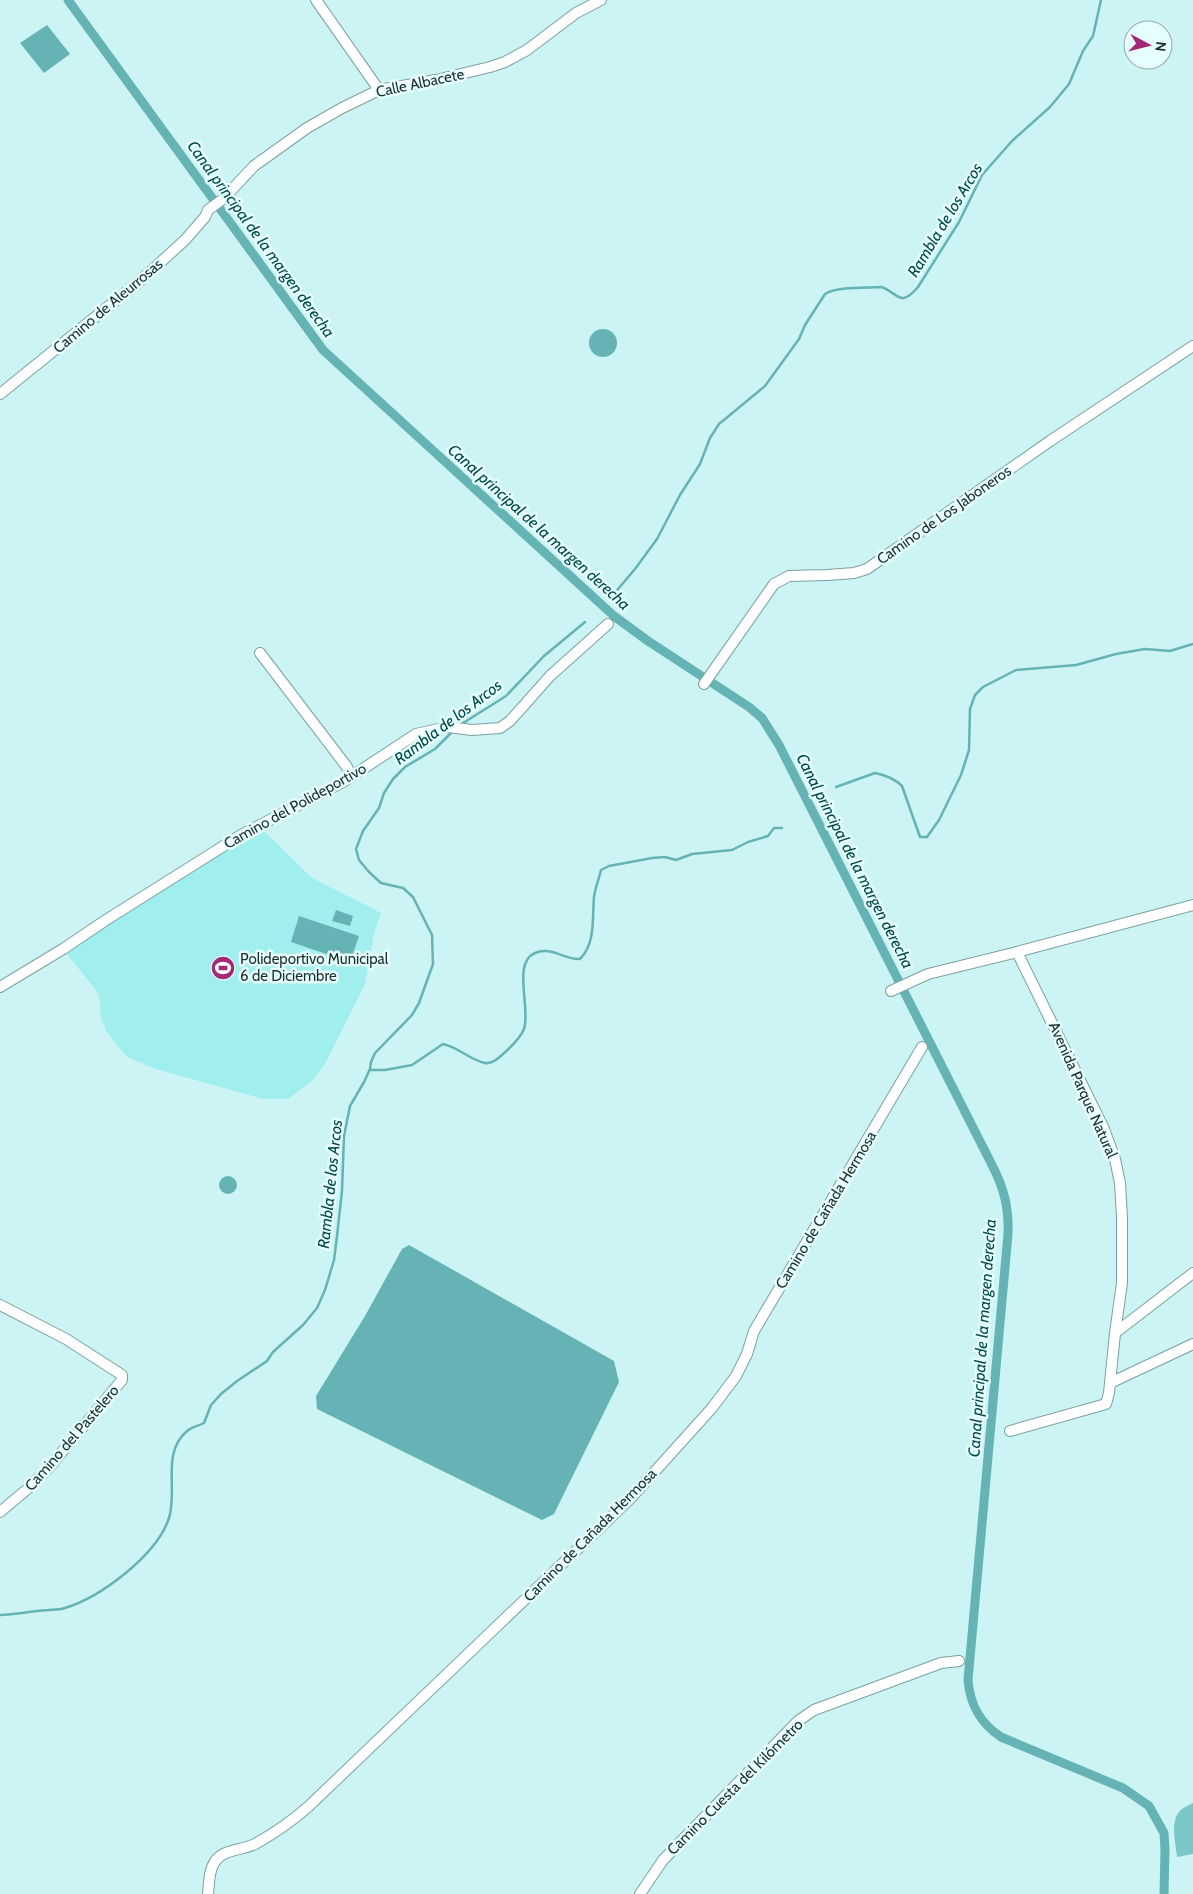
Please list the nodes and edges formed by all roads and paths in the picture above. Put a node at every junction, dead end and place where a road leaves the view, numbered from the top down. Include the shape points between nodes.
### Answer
1 (316, 0) edge
2 (601, 0) edge
3 (379, 90) junction
4 (210, 208) joint
5 (1193, 346) edge
6 (0, 394) edge
7 (608, 624) dead end
8 (260, 653) dead end
9 (704, 684) dead end
10 (352, 776) junction
11 (1193, 905) edge
12 (1017, 952) junction
13 (0, 987) edge
14 (893, 990) dead end
15 (922, 1047) dead end
16 (1193, 1273) edge
17 (0, 1305) edge
18 (1115, 1333) junction
19 (1193, 1344) edge
20 (1110, 1383) junction
21 (1010, 1430) dead end
22 (0, 1512) edge
23 (959, 1660) dead end
24 (208, 1894) edge
25 (640, 1894) edge

1 - 3 street
2 - 3 street, Calle Albacete via 576,13 527,50 505,62 490,68
3 - 4 street, Calle Albacete via 307,128 254,166
4 - 6 street, Camino de Aleurrosas via 185,240 147,275
5 - 9 street, Camino de Los Jaboneros via 866,569 854,573 788,576 774,584
7 - 10 street, Camino del Polideportivo via 550,676 500,728 472,730 448,727 416,734
8 - 10 street
10 - 13 street, Camino del Polideportivo via 240,835
11 - 12 street
12 - 14 street via 928,974
12 - 18 street, Avenida Parque Natural via 1100,1120 1115,1159 1122,1217 1122,1283
15 - 24 street, Camino de Cañada Hermosa via 754,1331 736,1376 712,1408 630,1499 292,1822 253,1845 217,1859 210,1876
16 - 18 street
17 - 22 street, Camino del Pastelero via 66,1339 122,1375 122,1380 31,1486
18 - 20 street, Avenida Parque Natural
19 - 20 street
20 - 21 street, Avenida Parque Natural via 1106,1404
23 - 25 street, Camino Cuesta del Kilómetro via 941,1663 814,1710 798,1721 663,1860

